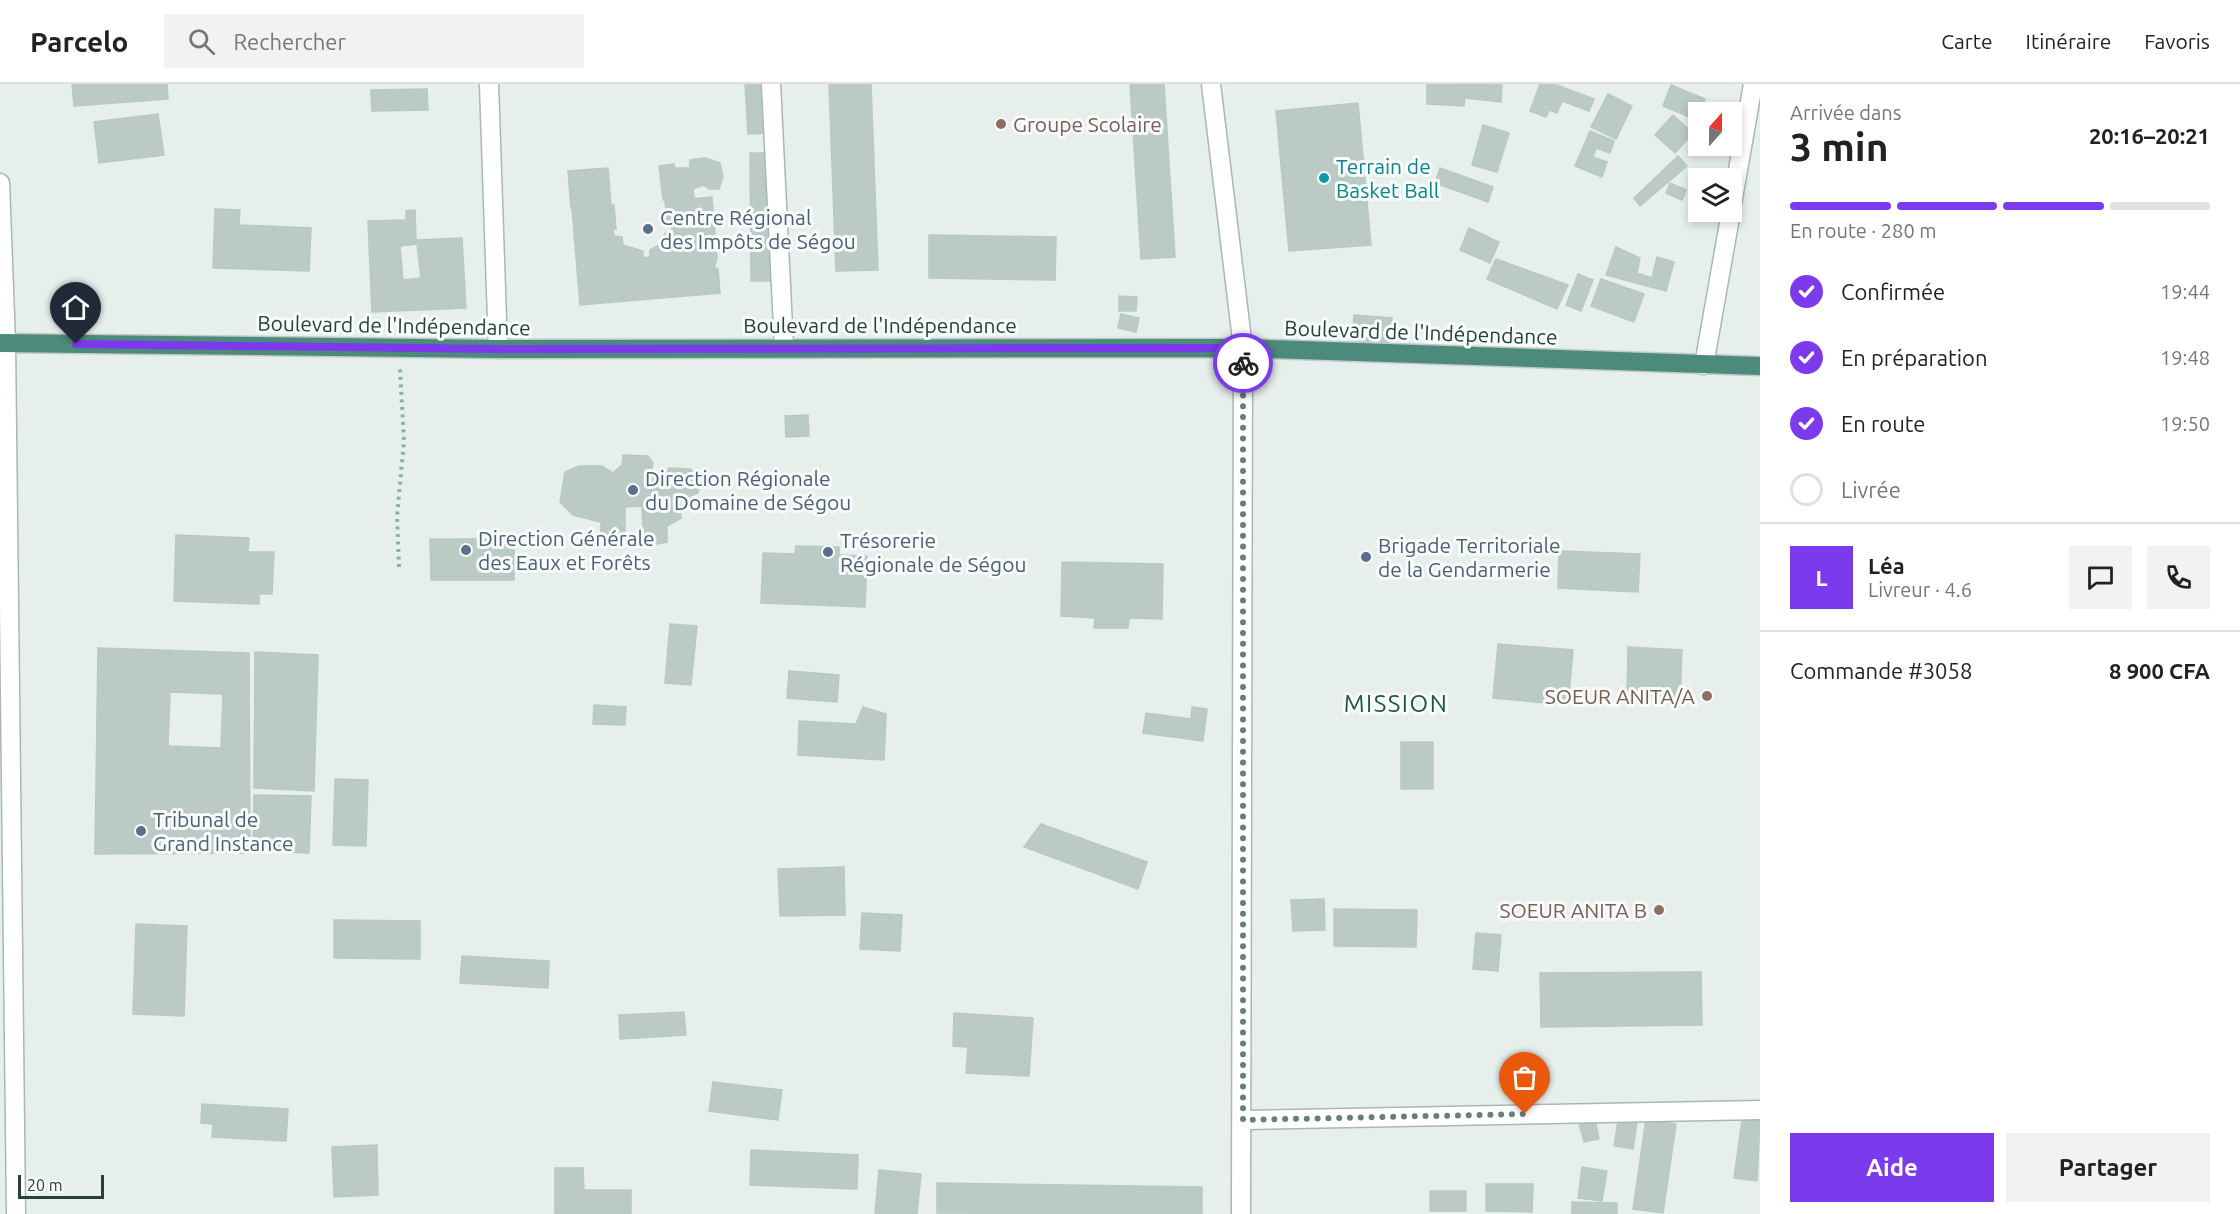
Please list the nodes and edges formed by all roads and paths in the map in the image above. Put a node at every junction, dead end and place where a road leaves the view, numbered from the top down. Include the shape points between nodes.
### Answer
1 (489, 84) edge
2 (771, 84) edge
3 (1211, 84) edge
4 (1753, 84) edge
5 (1738, 168) edge
6 (0, 183) edge
7 (1729, 222) edge
8 (3, 343) edge
9 (784, 347) junction
10 (399, 348) junction
11 (1243, 348) junction
12 (498, 349) junction
13 (1704, 365) junction
14 (1760, 366) edge
15 (399, 567) dead end
16 (1760, 1110) edge
17 (1243, 1120) junction
18 (16, 1214) edge
19 (1241, 1214) edge

1 - 12 street
2 - 9 street
3 - 11 street
4 - 5 street
6 - 8 street
7 - 13 street
8 - 10 highway, Boulevard de l'Indépendance
8 - 18 street
9 - 11 highway, Boulevard de l'Indépendance
9 - 12 highway, Boulevard de l'Indépendance
10 - 12 highway, Boulevard de l'Indépendance
10 - 15 path via 404,441 397,516
11 - 13 highway, Boulevard de l'Indépendance
11 - 17 street
13 - 14 highway, Boulevard de l'Indépendance
16 - 17 street
17 - 19 street

